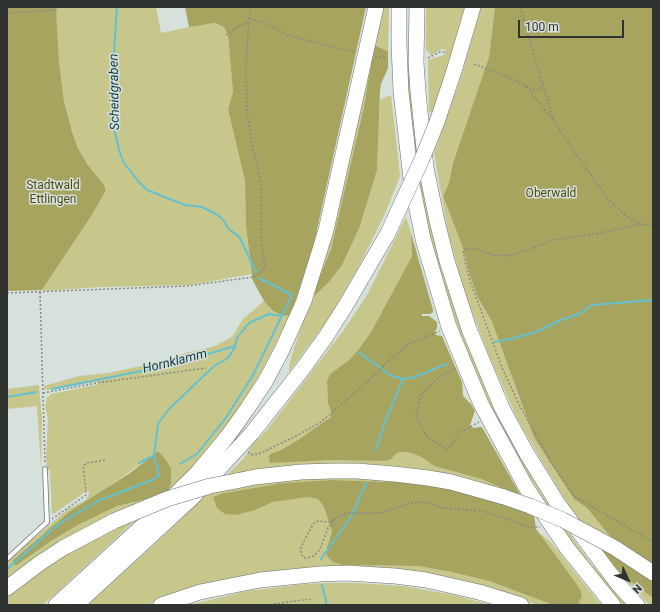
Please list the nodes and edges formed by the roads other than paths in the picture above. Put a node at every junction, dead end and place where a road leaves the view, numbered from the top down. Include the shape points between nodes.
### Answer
1 (376, 7) edge
2 (400, 7) edge
3 (417, 7) edge
4 (473, 7) edge
5 (45, 469) road end
6 (7, 559) edge
7 (653, 572) edge
8 (7, 588) edge
9 (56, 605) edge
10 (76, 605) edge
11 (161, 605) edge
12 (521, 605) edge
13 (613, 605) edge
14 (636, 605) edge

1 - 9 highway via 326,230 304,301 279,357 247,409 197,473
2 - 13 highway via 401,92 411,179 423,239 449,327 489,418 520,478 587,574
3 - 14 highway via 418,92 426,168 437,221 459,301 502,408 527,454 558,504
4 - 10 highway, bridge via 437,122 416,173 388,233 325,338 240,447 193,497
5 - 6 lane via 47,522
7 - 8 highway, bridge via 563,520 504,496 428,478 332,471 255,477 210,486 167,499 114,521 63,548
11 - 12 highway via 200,592 233,585 278,577 327,574 370,574 426,580

